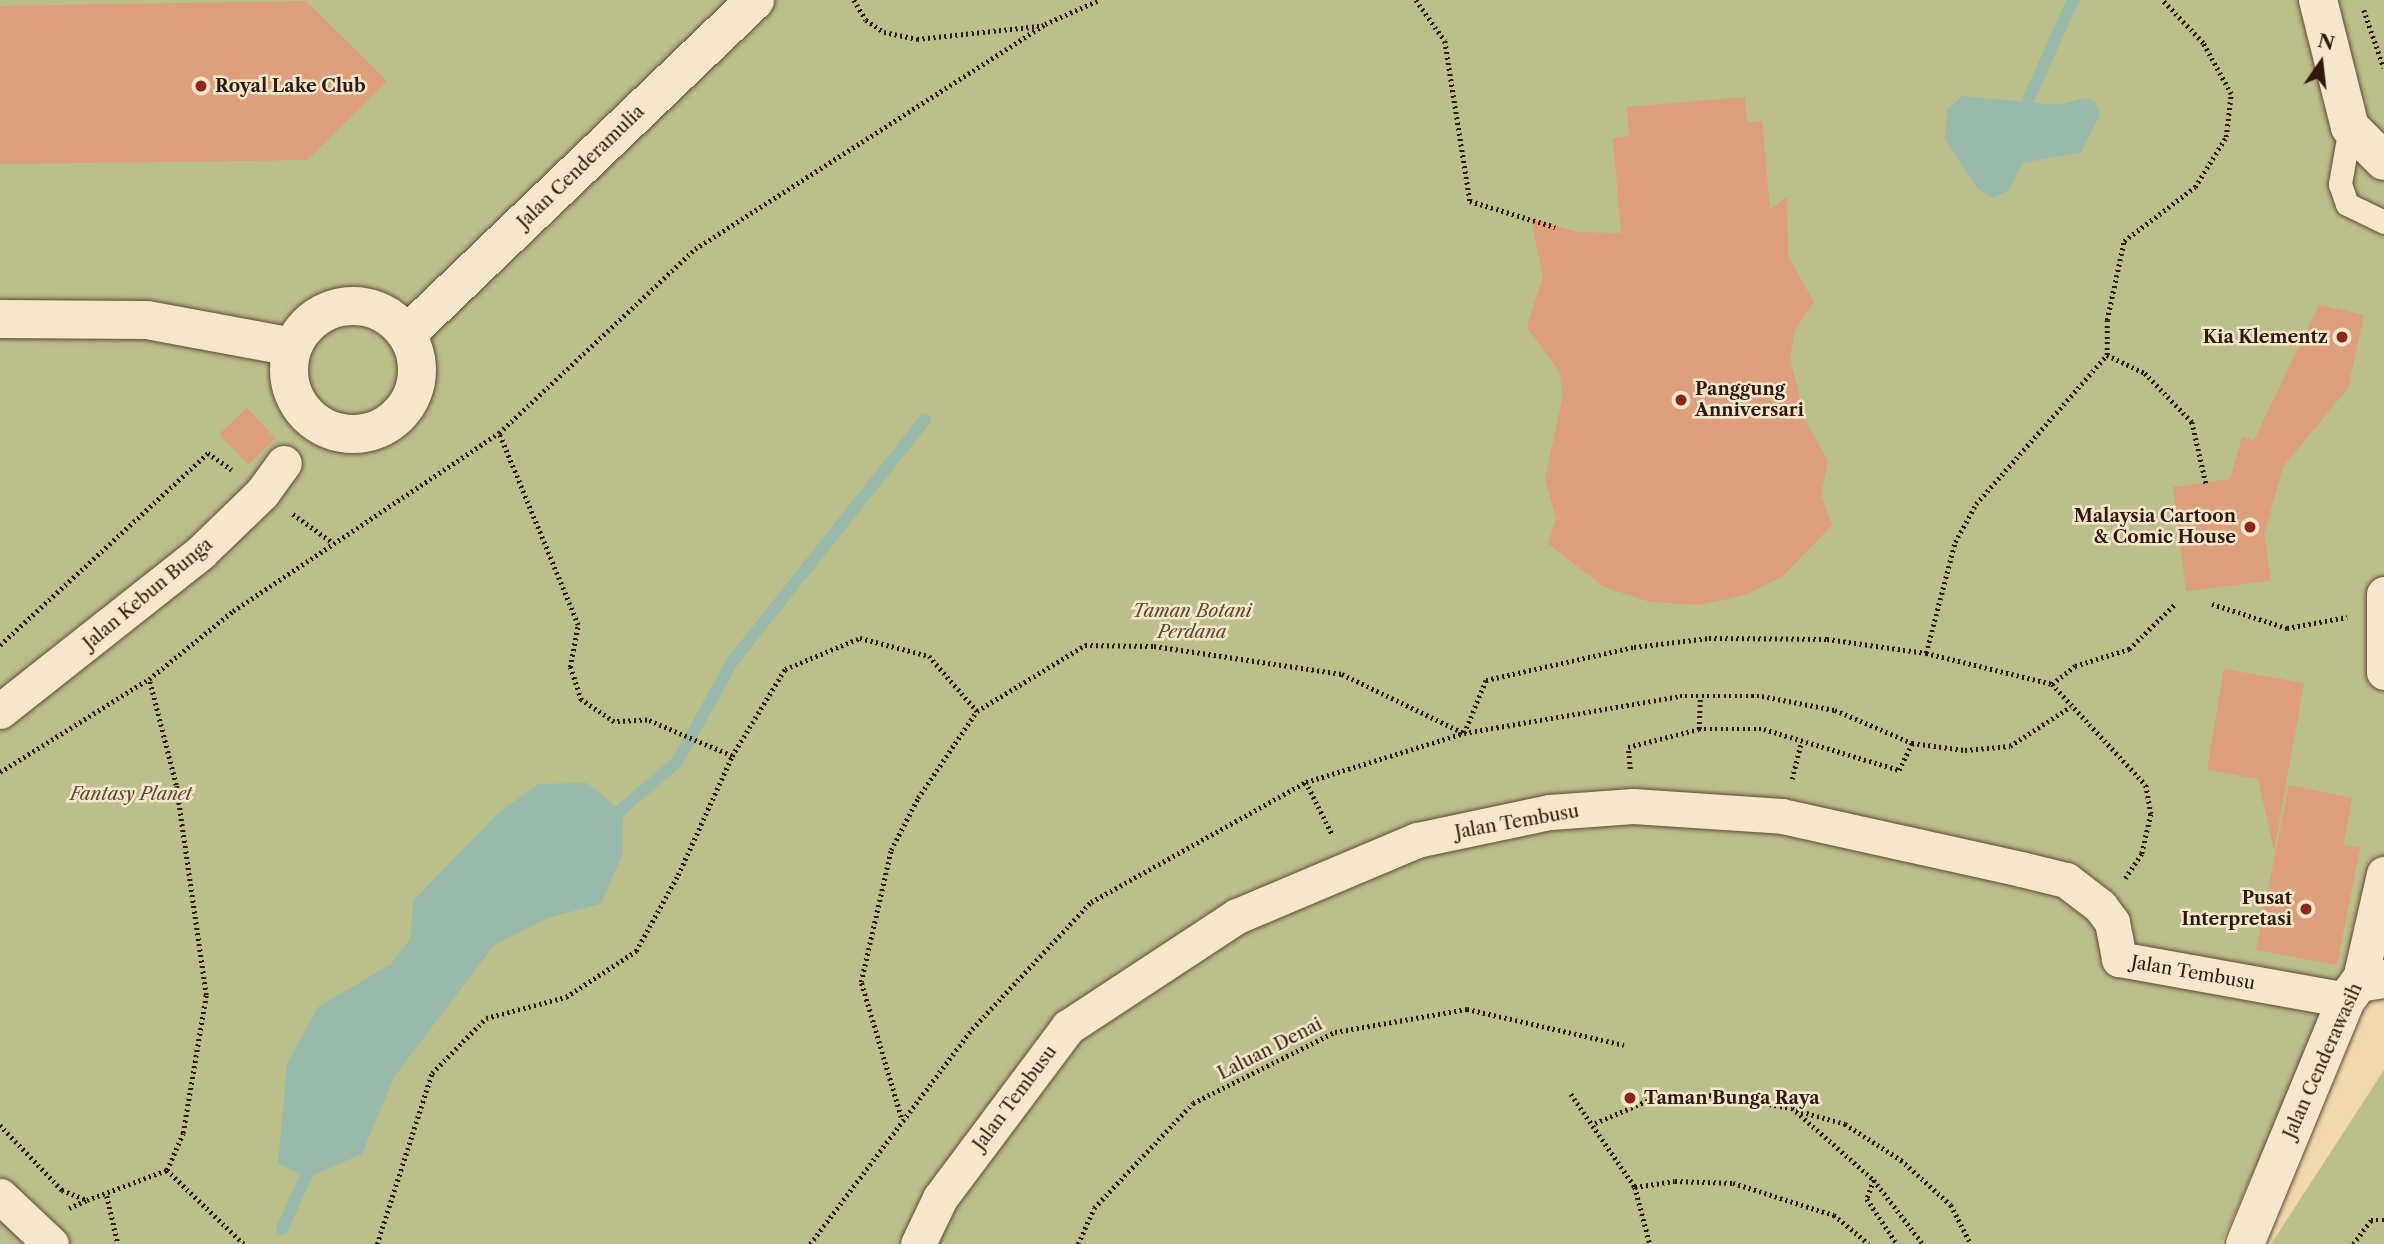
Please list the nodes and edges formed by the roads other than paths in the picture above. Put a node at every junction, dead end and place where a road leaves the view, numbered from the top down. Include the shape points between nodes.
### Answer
1 (755, 0) edge
2 (2318, 0) edge
3 (2350, 127) junction
4 (2384, 161) edge
5 (2384, 222) edge
6 (0, 320) edge
7 (407, 334) junction
8 (292, 347) junction
9 (284, 463) dead end
10 (2384, 594) edge
11 (2384, 610) edge
12 (2384, 672) edge
13 (0, 711) edge
14 (2384, 874) edge
15 (2363, 988) edge
16 (0, 1196) edge
17 (51, 1244) edge
18 (918, 1244) edge
19 (2245, 1244) edge

1 - 7 street, Jalan Cenderamulia
2 - 3 street
3 - 4 street
3 - 5 lane via 2340,184 2347,204
6 - 8 street via 146,320
7 - 8 street via 386,315 360,305 331,309 307,323
7 - 8 street via 415,350 416,386 398,416 368,433 332,432 300,408 287,368
9 - 13 street, Jalan Kebun Bunga via 262,493 201,552
10 - 11 street
11 - 12 street
14 - 15 street, Jalan Cenderawasih
15 - 18 street, Jalan Tembusu via 2119,960 2116,933 2100,906 2066,880 1796,819 1633,806 1550,812 1417,840 1237,916 1068,1027 940,1198
15 - 19 street, Jalan Cenderawasih
16 - 17 street

